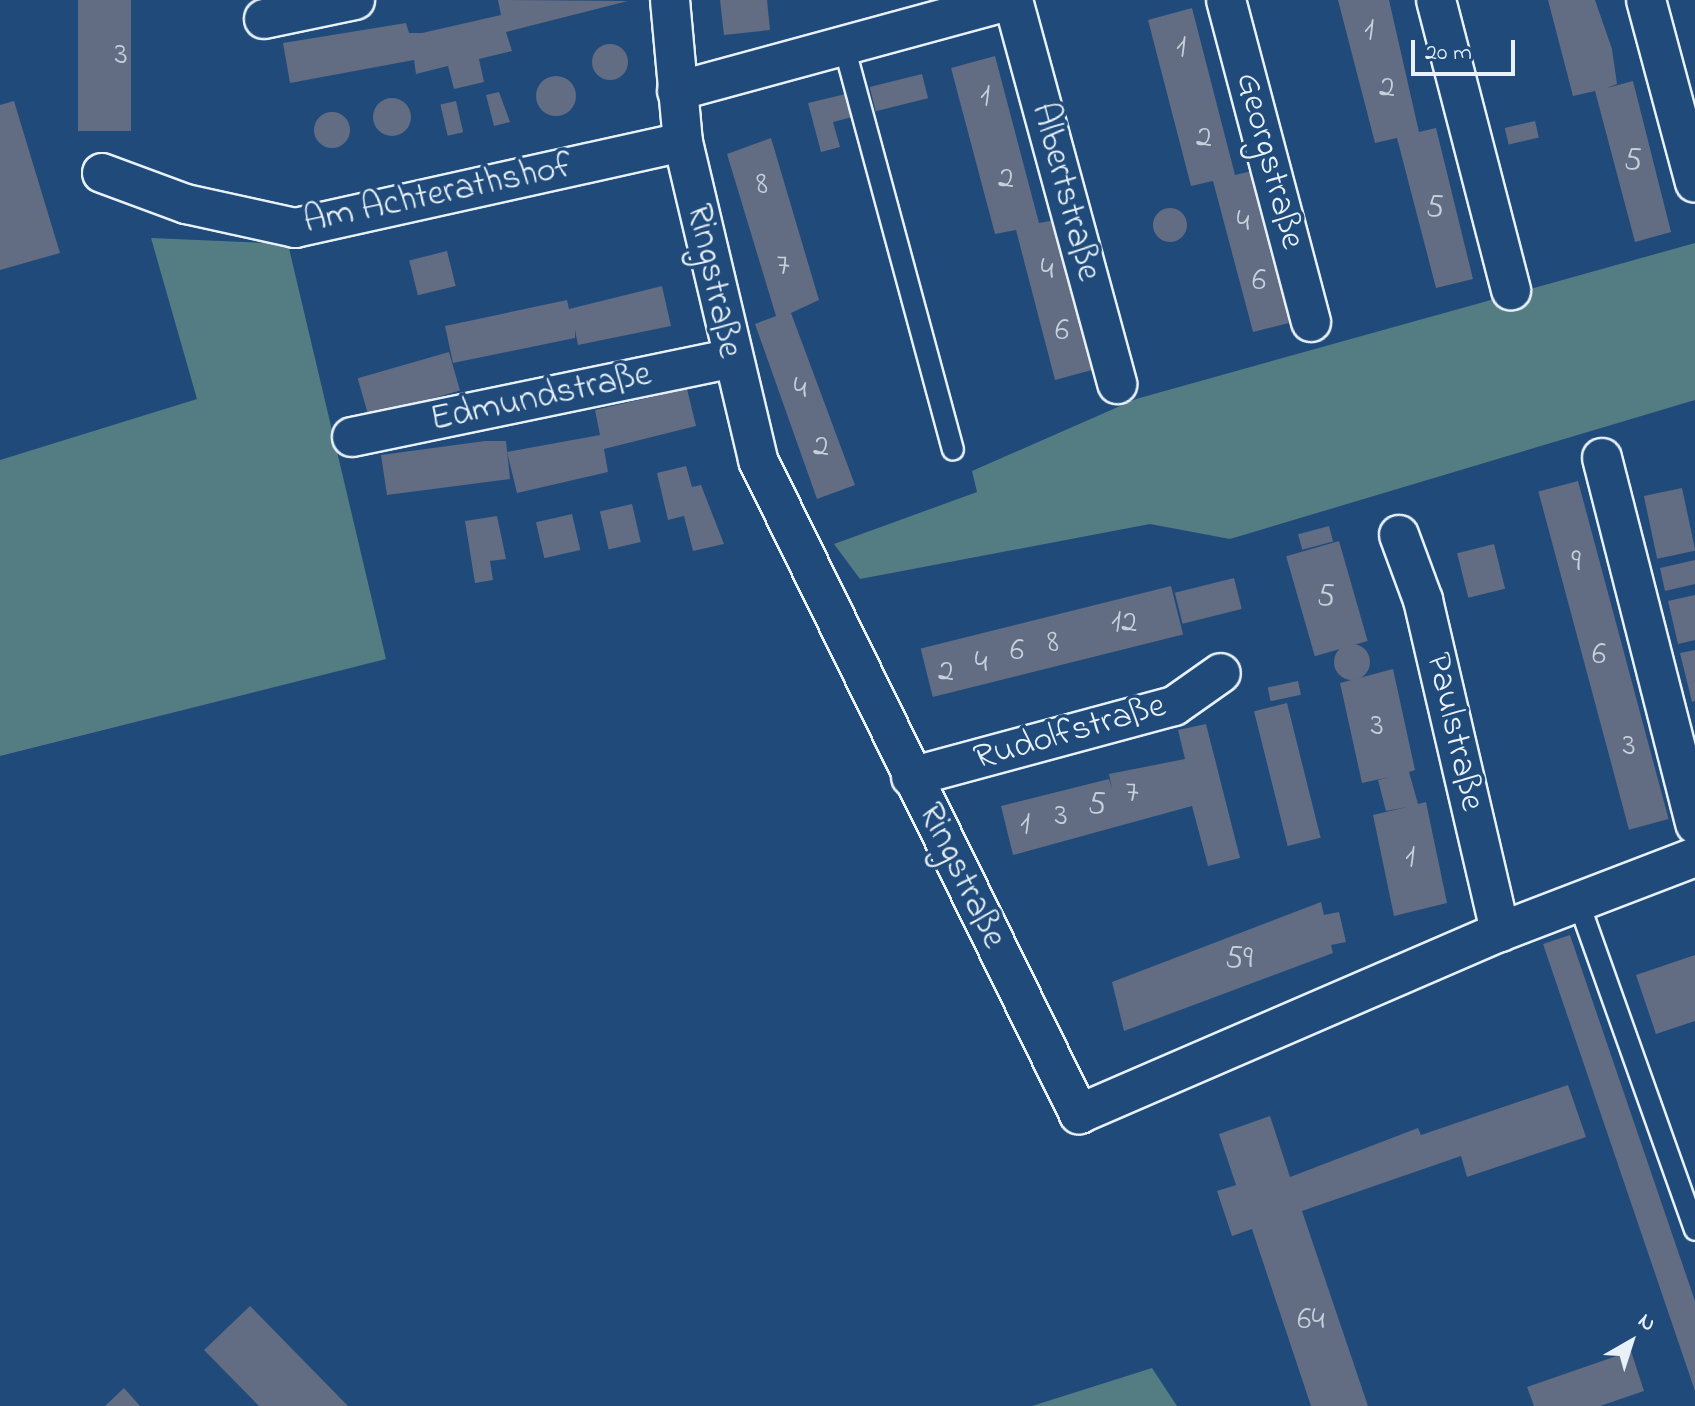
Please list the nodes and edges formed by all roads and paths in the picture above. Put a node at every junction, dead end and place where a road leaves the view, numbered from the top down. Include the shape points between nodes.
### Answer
1 (355, 0) edge
2 (670, 0) edge
3 (1013, 0) edge
4 (1226, 0) edge
5 (1436, 0) edge
6 (1646, 0) edge
7 (264, 19) dead end
8 (844, 46) junction
9 (677, 91) junction
10 (683, 142) junction
11 (102, 173) dead end
12 (1695, 183) edge
13 (1511, 290) dead end
14 (1311, 322) dead end
15 (729, 359) junction
16 (1117, 384) dead end
17 (352, 437) dead end
18 (953, 450) dead end
19 (1602, 458) dead end
20 (1399, 535) dead end
21 (1221, 673) dead end
22 (911, 777) junction
23 (1695, 824) edge
24 (1695, 857) edge
25 (1578, 901) junction
26 (1500, 932) junction
27 (1695, 1230) edge

1 - 7 street
2 - 9 street, Ringstraße
3 - 8 street
3 - 16 street, Albertstraße
4 - 14 street, Georgstraße
5 - 13 street
6 - 12 street
8 - 9 street
8 - 18 lane
9 - 10 street, Ringstraße
10 - 11 street, Am Achterathshof via 295,228 186,204
10 - 15 street, Ringstraße
15 - 17 street, Edmundstraße
15 - 22 street, Ringstraße via 758,460 791,540 836,610
19 - 23 street
20 - 26 street, Paulstraße via 1423,600
21 - 22 street, Rudolfstraße via 1174,706
22 - 26 street, Ringstraße via 1079,1114
24 - 25 street, Ringstraße
25 - 26 street, Ringstraße
25 - 27 lane

